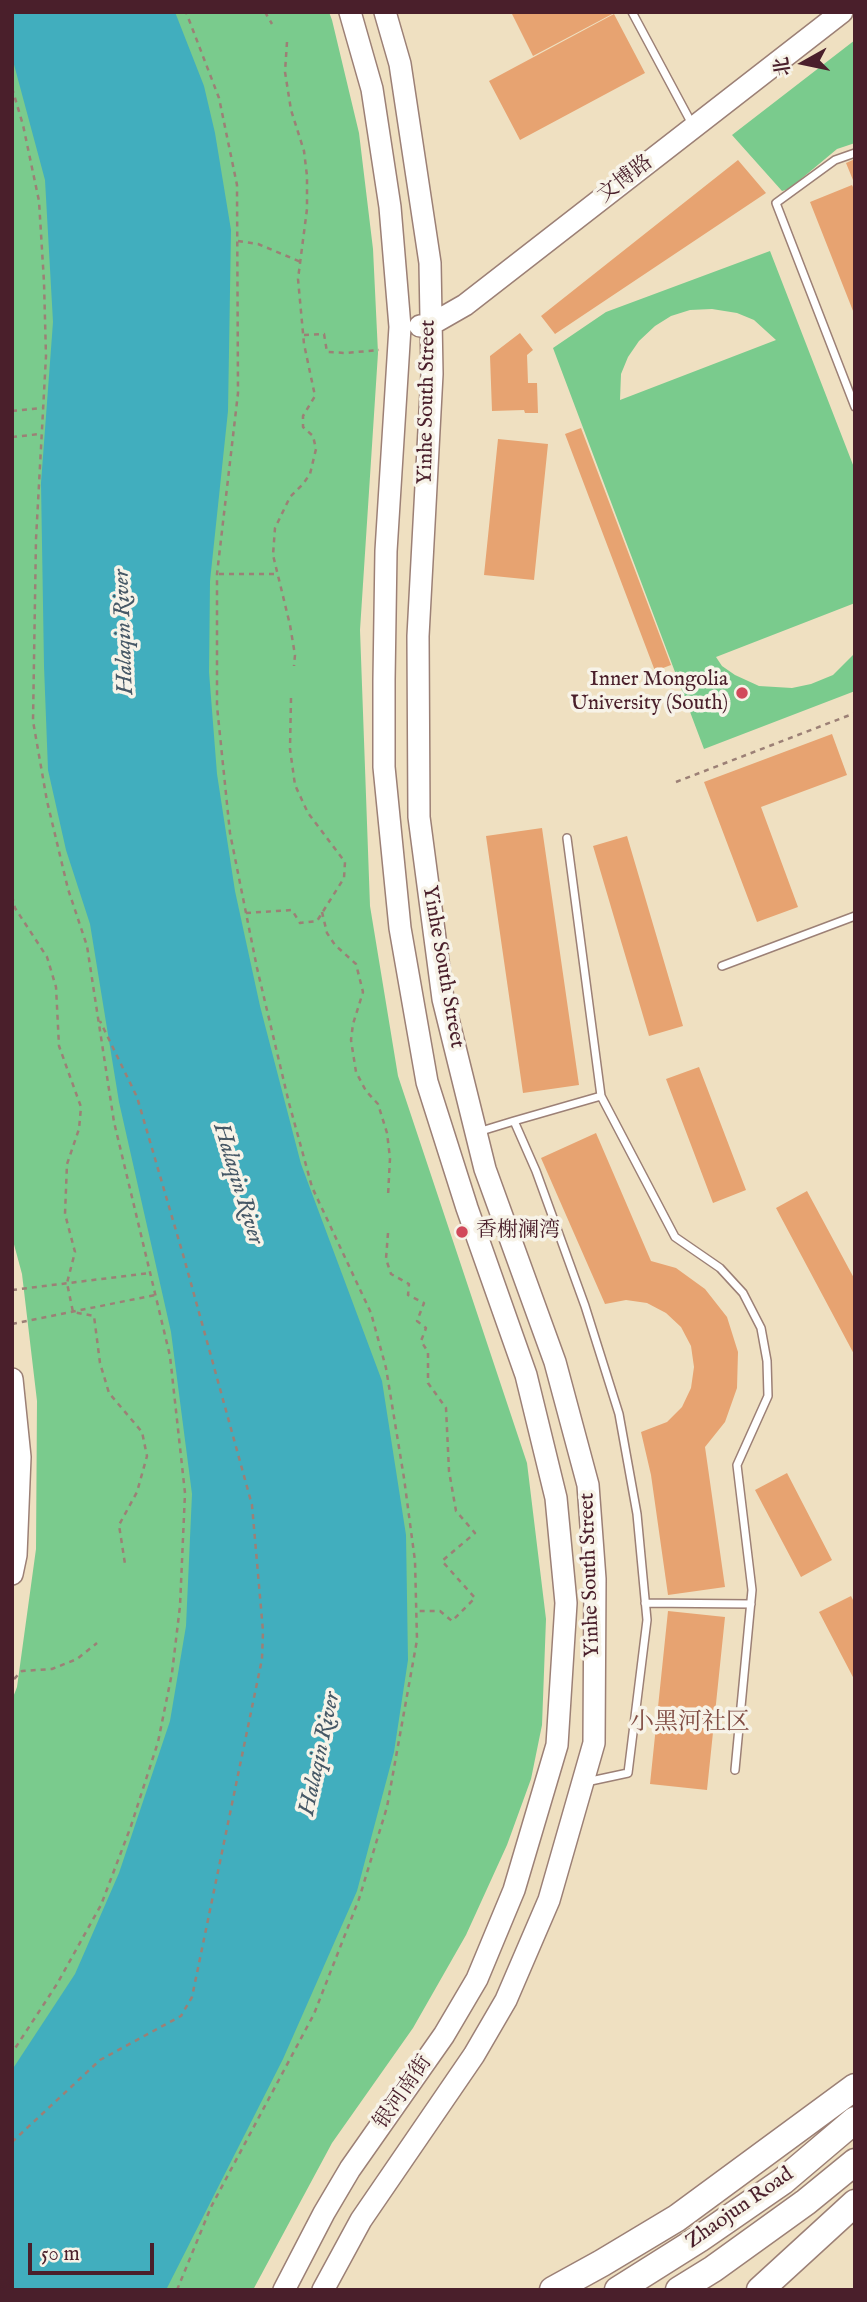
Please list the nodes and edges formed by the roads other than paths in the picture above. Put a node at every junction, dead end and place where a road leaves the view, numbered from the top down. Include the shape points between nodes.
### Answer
1 (350, 12) edge
2 (385, 12) edge
3 (632, 12) edge
4 (842, 12) edge
5 (694, 128) junction
6 (855, 153) edge
7 (430, 325) junction
8 (400, 327) junction
9 (855, 407) edge
10 (567, 838) dead end
11 (855, 916) edge
12 (722, 966) dead end
13 (601, 1096) junction
14 (514, 1121) junction
15 (476, 1133) junction
16 (12, 1380) edge
17 (12, 1574) edge
18 (645, 1603) junction
19 (751, 1604) junction
20 (735, 1770) dead end
21 (582, 1783) junction
22 (855, 2087) edge
23 (855, 2120) edge
24 (855, 2162) edge
25 (855, 2203) edge
26 (284, 2290) edge
27 (323, 2290) edge
28 (553, 2290) edge
29 (618, 2290) edge
30 (679, 2290) edge
31 (760, 2290) edge

1 - 8 main road, Yinhe South Street via 372,89 390,207
2 - 7 main road, Yinhe South Street via 400,64 430,263
3 - 5 lane
4 - 5 main road, 文博路
5 - 7 main road, 文博路 via 465,305
6 - 9 lane via 835,160 776,203
7 - 8 main road, 文博路
7 - 15 main road, Yinhe South Street via 432,374 418,636 419,817 443,999
8 - 26 main road, Yinhe South Street via 386,551 384,680 384,767 400,928 428,1082 526,1375 553,1486 566,1603 557,1745 509,1903 477,1979 344,2180
10 - 13 lane
11 - 12 lane
13 - 14 lane
13 - 19 lane via 675,1237 720,1268 743,1293 761,1328 768,1396 737,1465
14 - 15 lane
14 - 18 lane via 581,1294 619,1414 637,1514
15 - 21 main road, Yinhe South Street via 555,1362 589,1485 596,1579 594,1743
16 - 17 main road via 19,1457
18 - 19 lane
18 - 21 lane via 647,1620 628,1773
19 - 20 lane
21 - 27 main road, 银河南街 via 549,1900 506,2000 474,2055 361,2220
22 - 28 highway via 677,2218
23 - 29 highway, Zhaojun Road via 783,2181
24 - 30 highway, Zhaojun Road via 806,2202
25 - 31 highway

